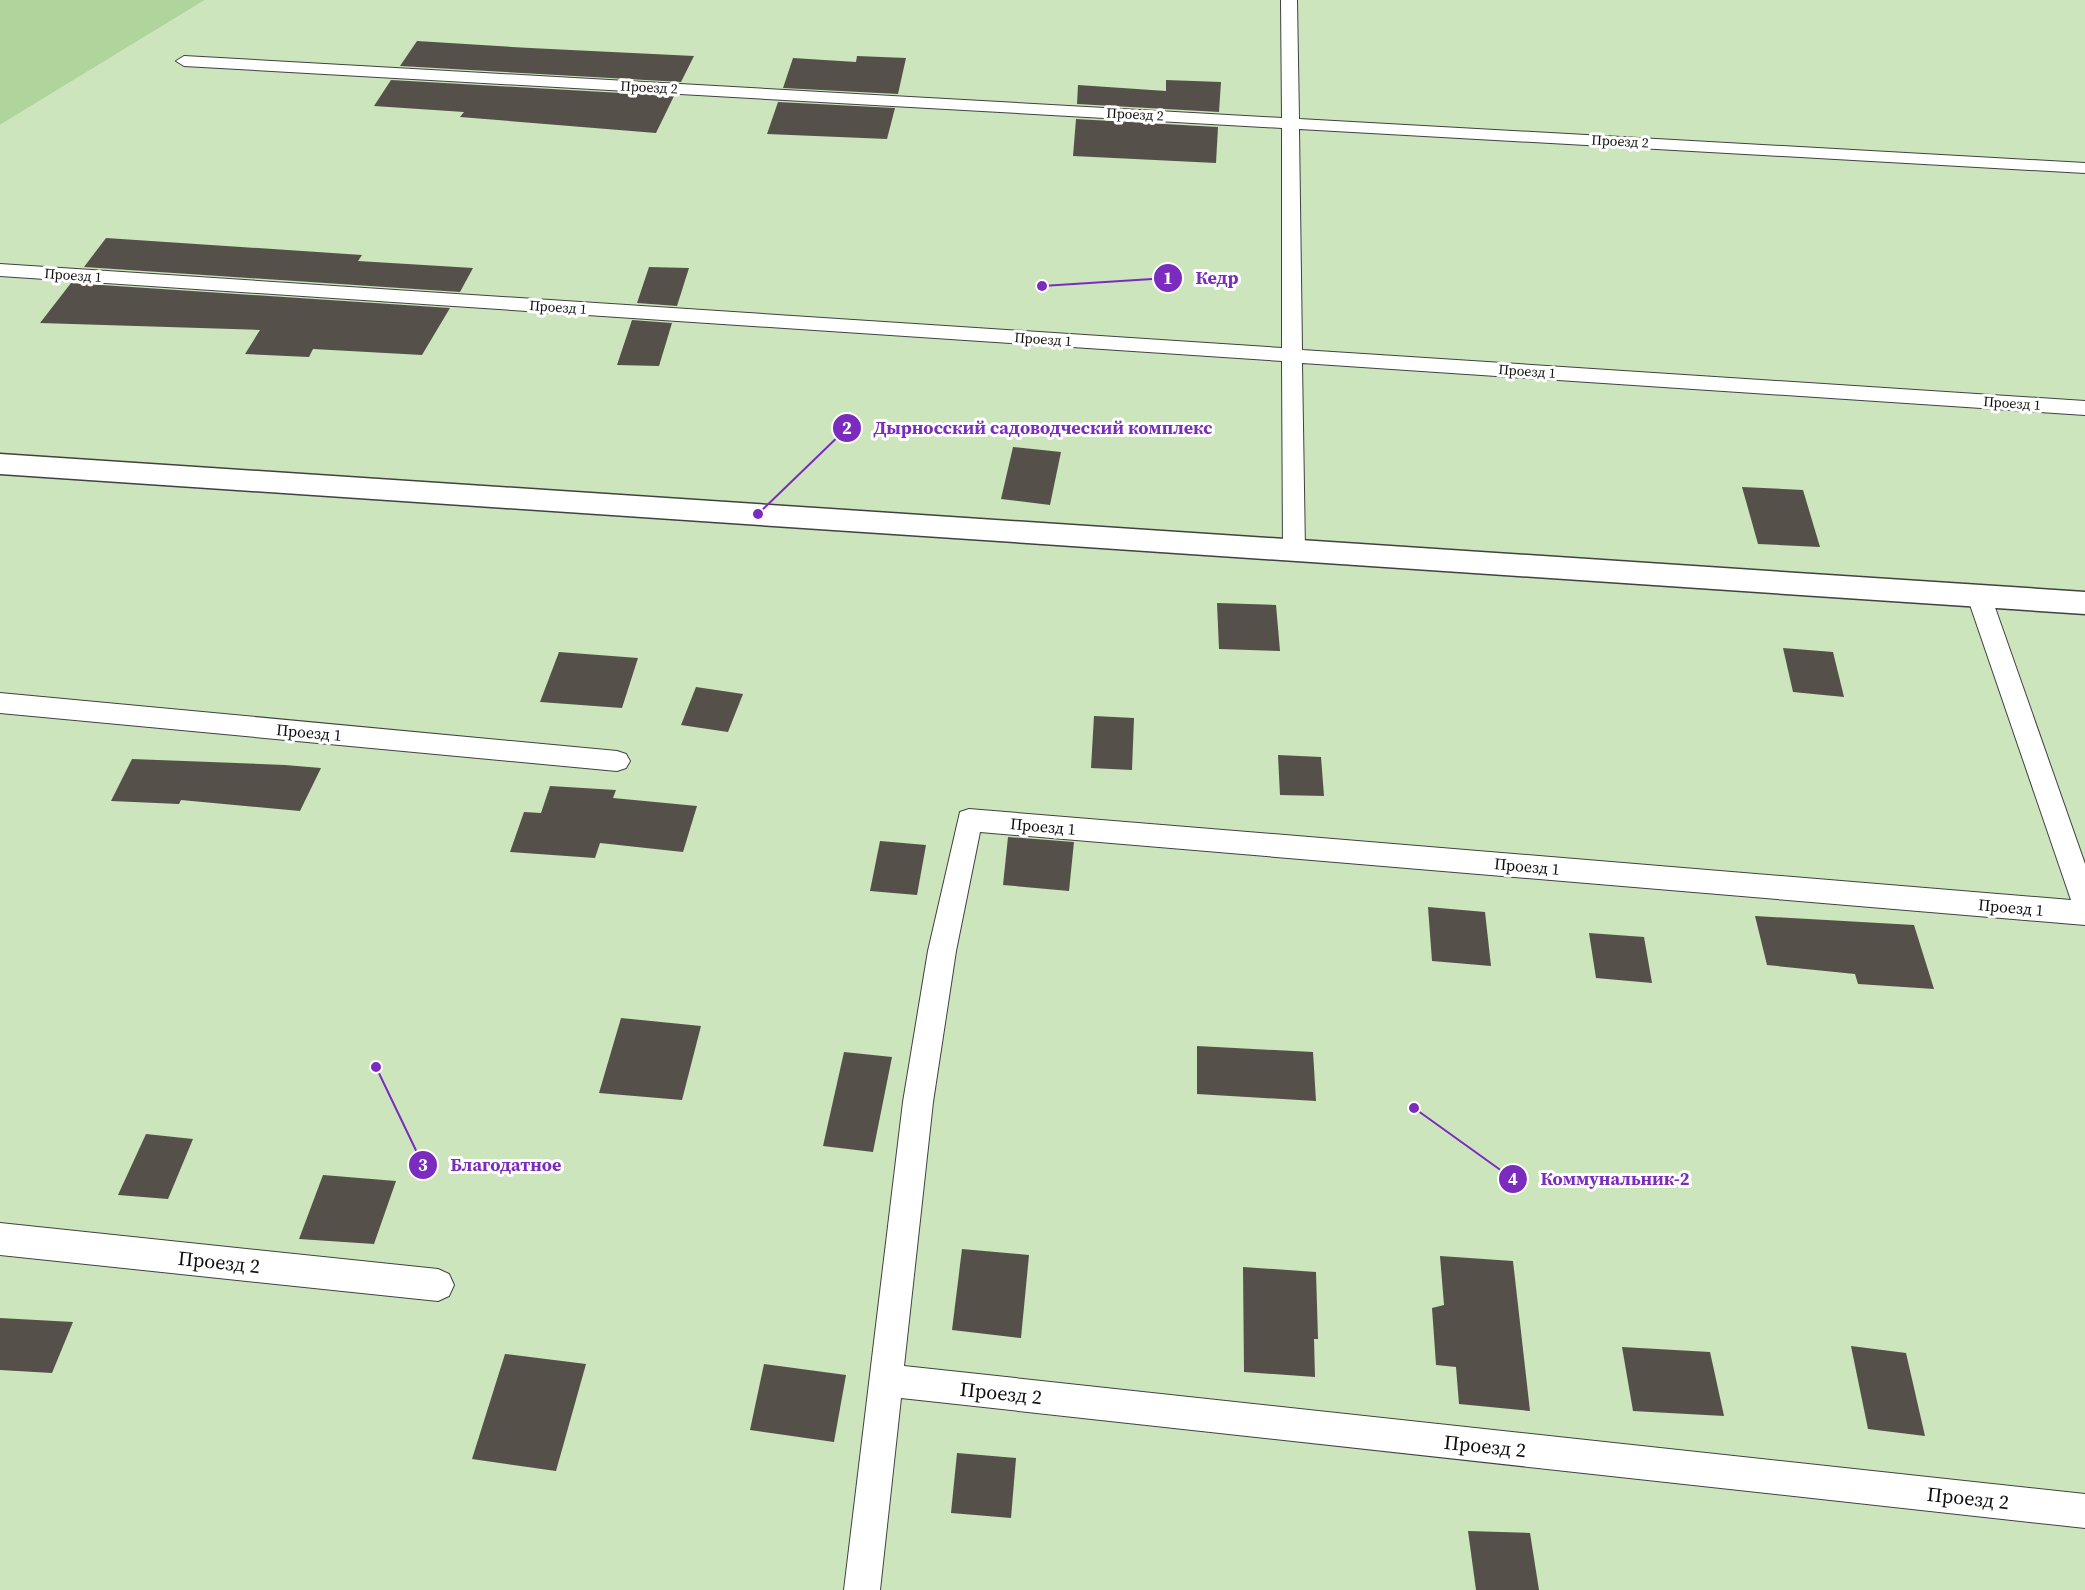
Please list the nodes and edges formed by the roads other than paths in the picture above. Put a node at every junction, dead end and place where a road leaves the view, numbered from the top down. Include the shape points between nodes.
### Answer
1 (1288, 0) edge
2 (184, 61) dead end
3 (1290, 123) junction
4 (2085, 168) edge
5 (0, 270) edge
6 (1292, 355) junction
7 (2085, 408) edge
8 (0, 465) edge
9 (1294, 551) junction
10 (1979, 596) junction
11 (2085, 603) edge
12 (0, 703) edge
13 (617, 761) dead end
14 (2085, 902) edge
15 (2085, 913) edge
16 (0, 1239) edge
17 (438, 1286) dead end
18 (884, 1380) junction
19 (2085, 1511) edge
20 (862, 1590) edge

1 - 3 lane
2 - 3 lane, Проезд 2
3 - 4 lane, Проезд 2
3 - 6 lane
5 - 6 lane, Проезд 1
6 - 7 lane, Проезд 1
6 - 9 lane
8 - 9 street
9 - 10 street
10 - 11 street
10 - 14 lane
12 - 13 lane, Проезд 1
15 - 18 lane, Проезд 1 via 969,820 942,951 918,1102
16 - 17 lane, Проезд 2
18 - 19 lane, Проезд 2
18 - 20 lane

